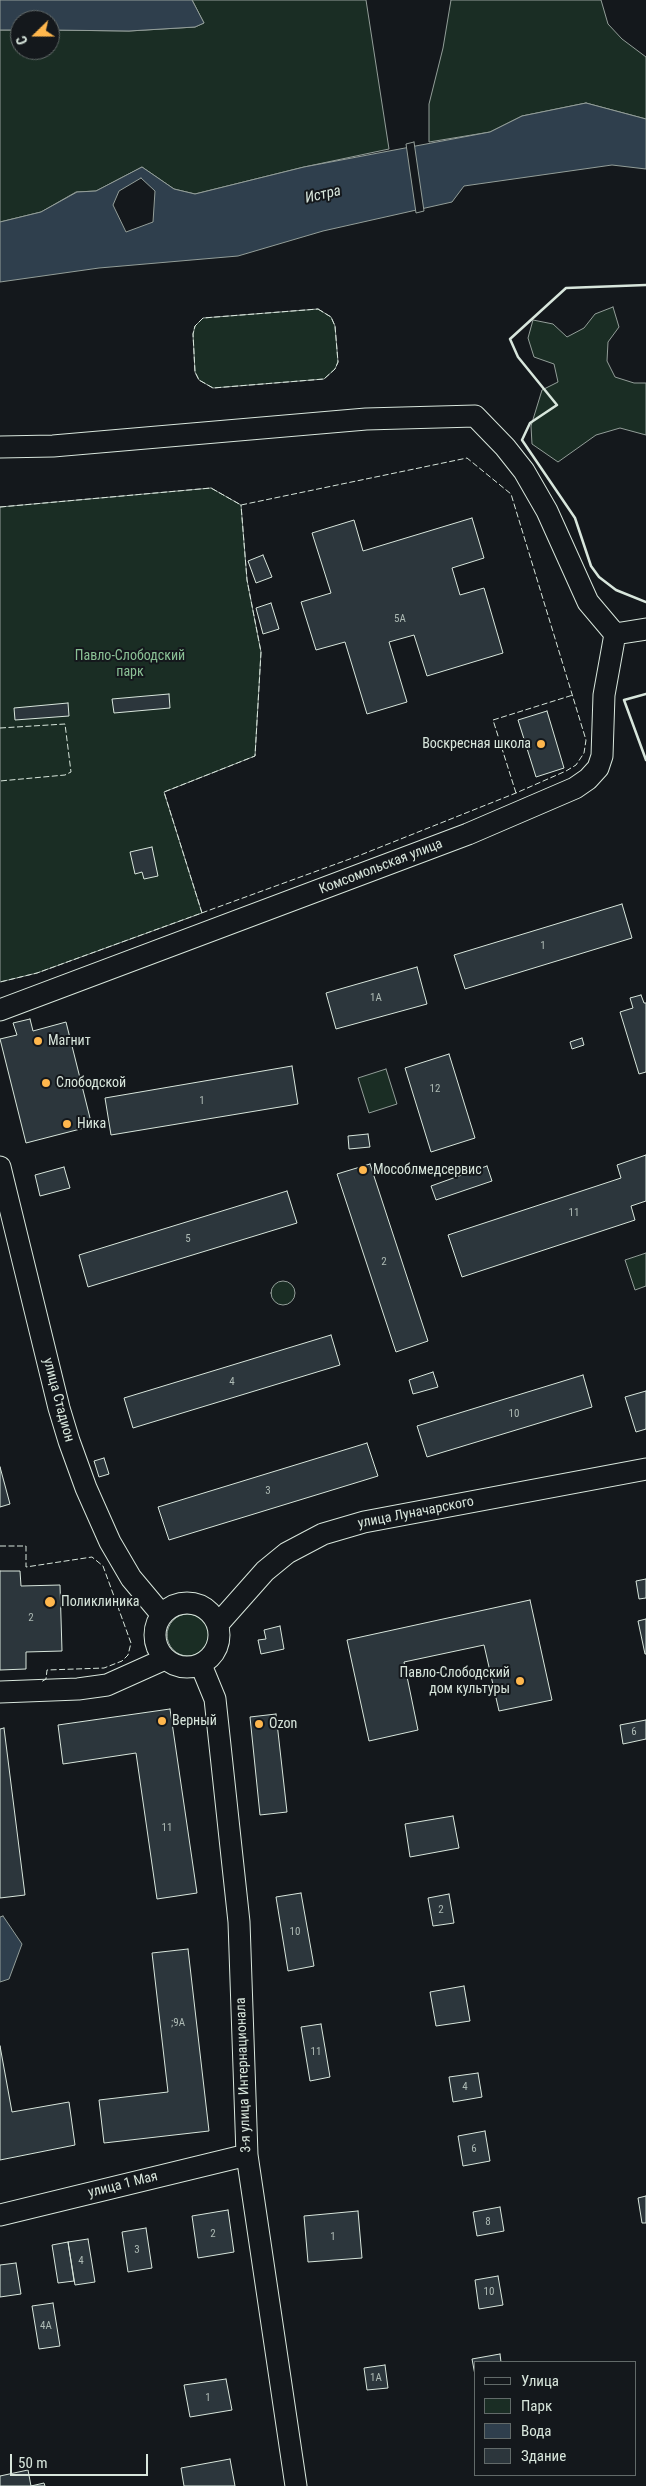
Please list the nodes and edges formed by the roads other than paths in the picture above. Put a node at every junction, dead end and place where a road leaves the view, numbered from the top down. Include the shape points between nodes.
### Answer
1 (0, 447) edge
2 (646, 629) edge
3 (615, 634) junction
4 (0, 1010) edge
5 (0, 1167) edge
6 (646, 1469) edge
7 (162, 1615) junction
8 (218, 1624) junction
9 (165, 1659) junction
10 (201, 1665) junction
11 (0, 1692) edge
12 (247, 2155) junction
13 (0, 2215) edge
14 (296, 2486) edge

1 - 3 street via 53,446 366,419 475,416 524,472 547,511 588,602
2 - 3 street
3 - 4 street, Комсомольская улица via 604,695 602,756 598,768 575,788 468,834
5 - 7 street, улица Стадион via 59,1408 86,1488 110,1542 131,1578
6 - 8 street, улица Луначарского via 364,1522 323,1534 287,1553 265,1571
7 - 8 street via 170,1607 192,1603 203,1606
7 - 9 street via 156,1625 155,1637
8 - 10 street via 218,1648
9 - 10 street via 182,1668
9 - 11 street via 107,1685
10 - 12 street, 3-я улица Интернационала via 215,1698 239,1922
12 - 13 street, улица 1 Мая
12 - 14 street, 3-я улица Интернационала

